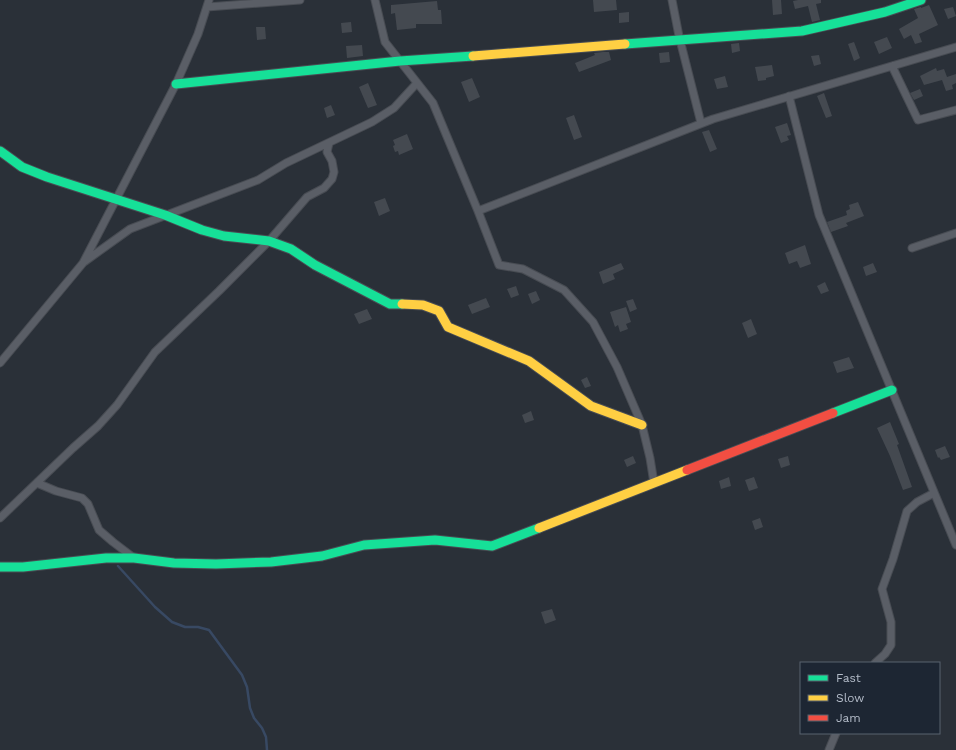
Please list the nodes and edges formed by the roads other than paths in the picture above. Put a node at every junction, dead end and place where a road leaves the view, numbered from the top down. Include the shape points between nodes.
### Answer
1 (300, 0) edge
2 (376, 0) edge
3 (672, 0) edge
4 (921, 0) edge
5 (208, 3) edge
6 (681, 40) junction
7 (956, 47) edge
8 (400, 61) junction
9 (892, 66) junction
10 (417, 82) junction
11 (176, 84) junction
12 (789, 96) junction
13 (956, 110) edge
14 (701, 123) junction
15 (329, 143) junction
16 (0, 151) edge
17 (116, 199) junction
18 (478, 211) junction
19 (165, 215) junction
20 (956, 233) edge
21 (269, 241) junction
22 (912, 248) dead end
23 (83, 263) junction
24 (0, 363) edge
25 (892, 390) junction
26 (642, 425) junction
27 (37, 483) junction
28 (654, 483) junction
29 (934, 493) junction
30 (0, 518) edge
31 (956, 545) edge
32 (134, 558) junction
33 (0, 567) edge
34 (876, 662) edge
35 (836, 734) edge
36 (829, 750) edge

1 - 5 street
2 - 8 street via 385,42
3 - 6 street
4 - 6 street via 885,12 802,31
5 - 11 street via 198,34
6 - 8 street
6 - 14 street
7 - 9 street
8 - 10 street
8 - 11 street
9 - 12 street
9 - 13 street via 918,120
10 - 15 street via 394,108
10 - 18 street via 433,103
11 - 17 street
12 - 14 street
12 - 25 street via 819,215
14 - 18 street
15 - 19 street via 258,180
15 - 21 street via 327,152 332,161 332,179 324,188 307,197
16 - 17 street via 22,167
17 - 19 street
17 - 23 street
18 - 26 street via 499,265 522,269 564,290 594,322
19 - 21 street via 224,236
19 - 23 street via 130,229
20 - 22 street
21 - 26 street via 291,249 315,265 390,304 423,304 439,311 448,327 529,361 592,406
21 - 27 street via 156,352 98,426
23 - 24 street
25 - 28 street
25 - 29 street
26 - 28 street
27 - 30 street
27 - 32 street via 82,498 88,504 99,530
28 - 32 street via 492,546 435,540 364,545 322,556 247,563 174,563
29 - 31 street
29 - 34 street via 907,511 882,589 891,622 890,645
32 - 33 street
35 - 36 street

